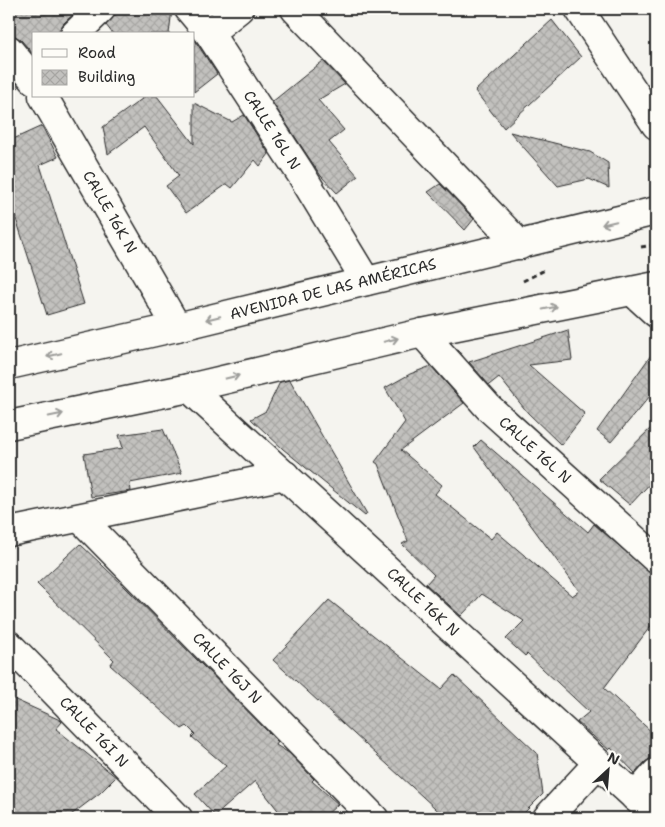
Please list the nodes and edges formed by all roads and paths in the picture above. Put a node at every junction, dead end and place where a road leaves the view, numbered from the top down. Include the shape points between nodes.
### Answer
1 (101, 9) edge
2 (189, 9) edge
3 (239, 9) edge
4 (295, 9) edge
5 (579, 9) edge
6 (77, 32) edge
7 (209, 33) junction
8 (9, 50) edge
9 (32, 76) edge
10 (46, 98) edge
11 (656, 125) edge
12 (656, 211) edge
13 (520, 245) junction
14 (366, 281) junction
15 (645, 289) edge
16 (656, 312) edge
17 (177, 327) junction
18 (422, 333) junction
19 (9, 365) edge
20 (190, 388) junction
21 (9, 425) edge
22 (285, 475) junction
23 (80, 518) junction
24 (9, 532) edge
25 (656, 559) edge
26 (9, 645) edge
27 (598, 763) junction
28 (656, 773) edge
29 (635, 797) junction
30 (656, 816) edge
31 (178, 818) edge
32 (374, 818) edge
33 (547, 818) edge

1 - 6 street
2 - 7 street, CALLE 16L N
3 - 7 street
4 - 13 street
5 - 11 street
7 - 14 street, CALLE 16L N
8 - 9 street, CALLE 16K N
10 - 17 street, CALLE 16K N
12 -> 13 street, AVENIDA DE LAS AMÉRICAS
13 - 14 street, AVENIDA DE LAS AMÉRICAS
14 -> 17 street, AVENIDA DE LAS AMÉRICAS
15 - 16 street
18 -> 15 street
17 -> 19 street, AVENIDA DE LAS AMÉRICAS
20 -> 18 street
18 - 25 street, CALLE 16L N via 489,408
21 -> 20 street
20 - 22 street, CALLE 16K N
22 - 23 street
22 - 27 street, CALLE 16K N
23 - 24 street
23 - 32 street, CALLE 16J N
26 - 31 street, CALLE 16I N
27 - 29 street, CALLE 16K N
27 - 33 street
28 - 29 street
29 - 30 street, CALLE 16K N

